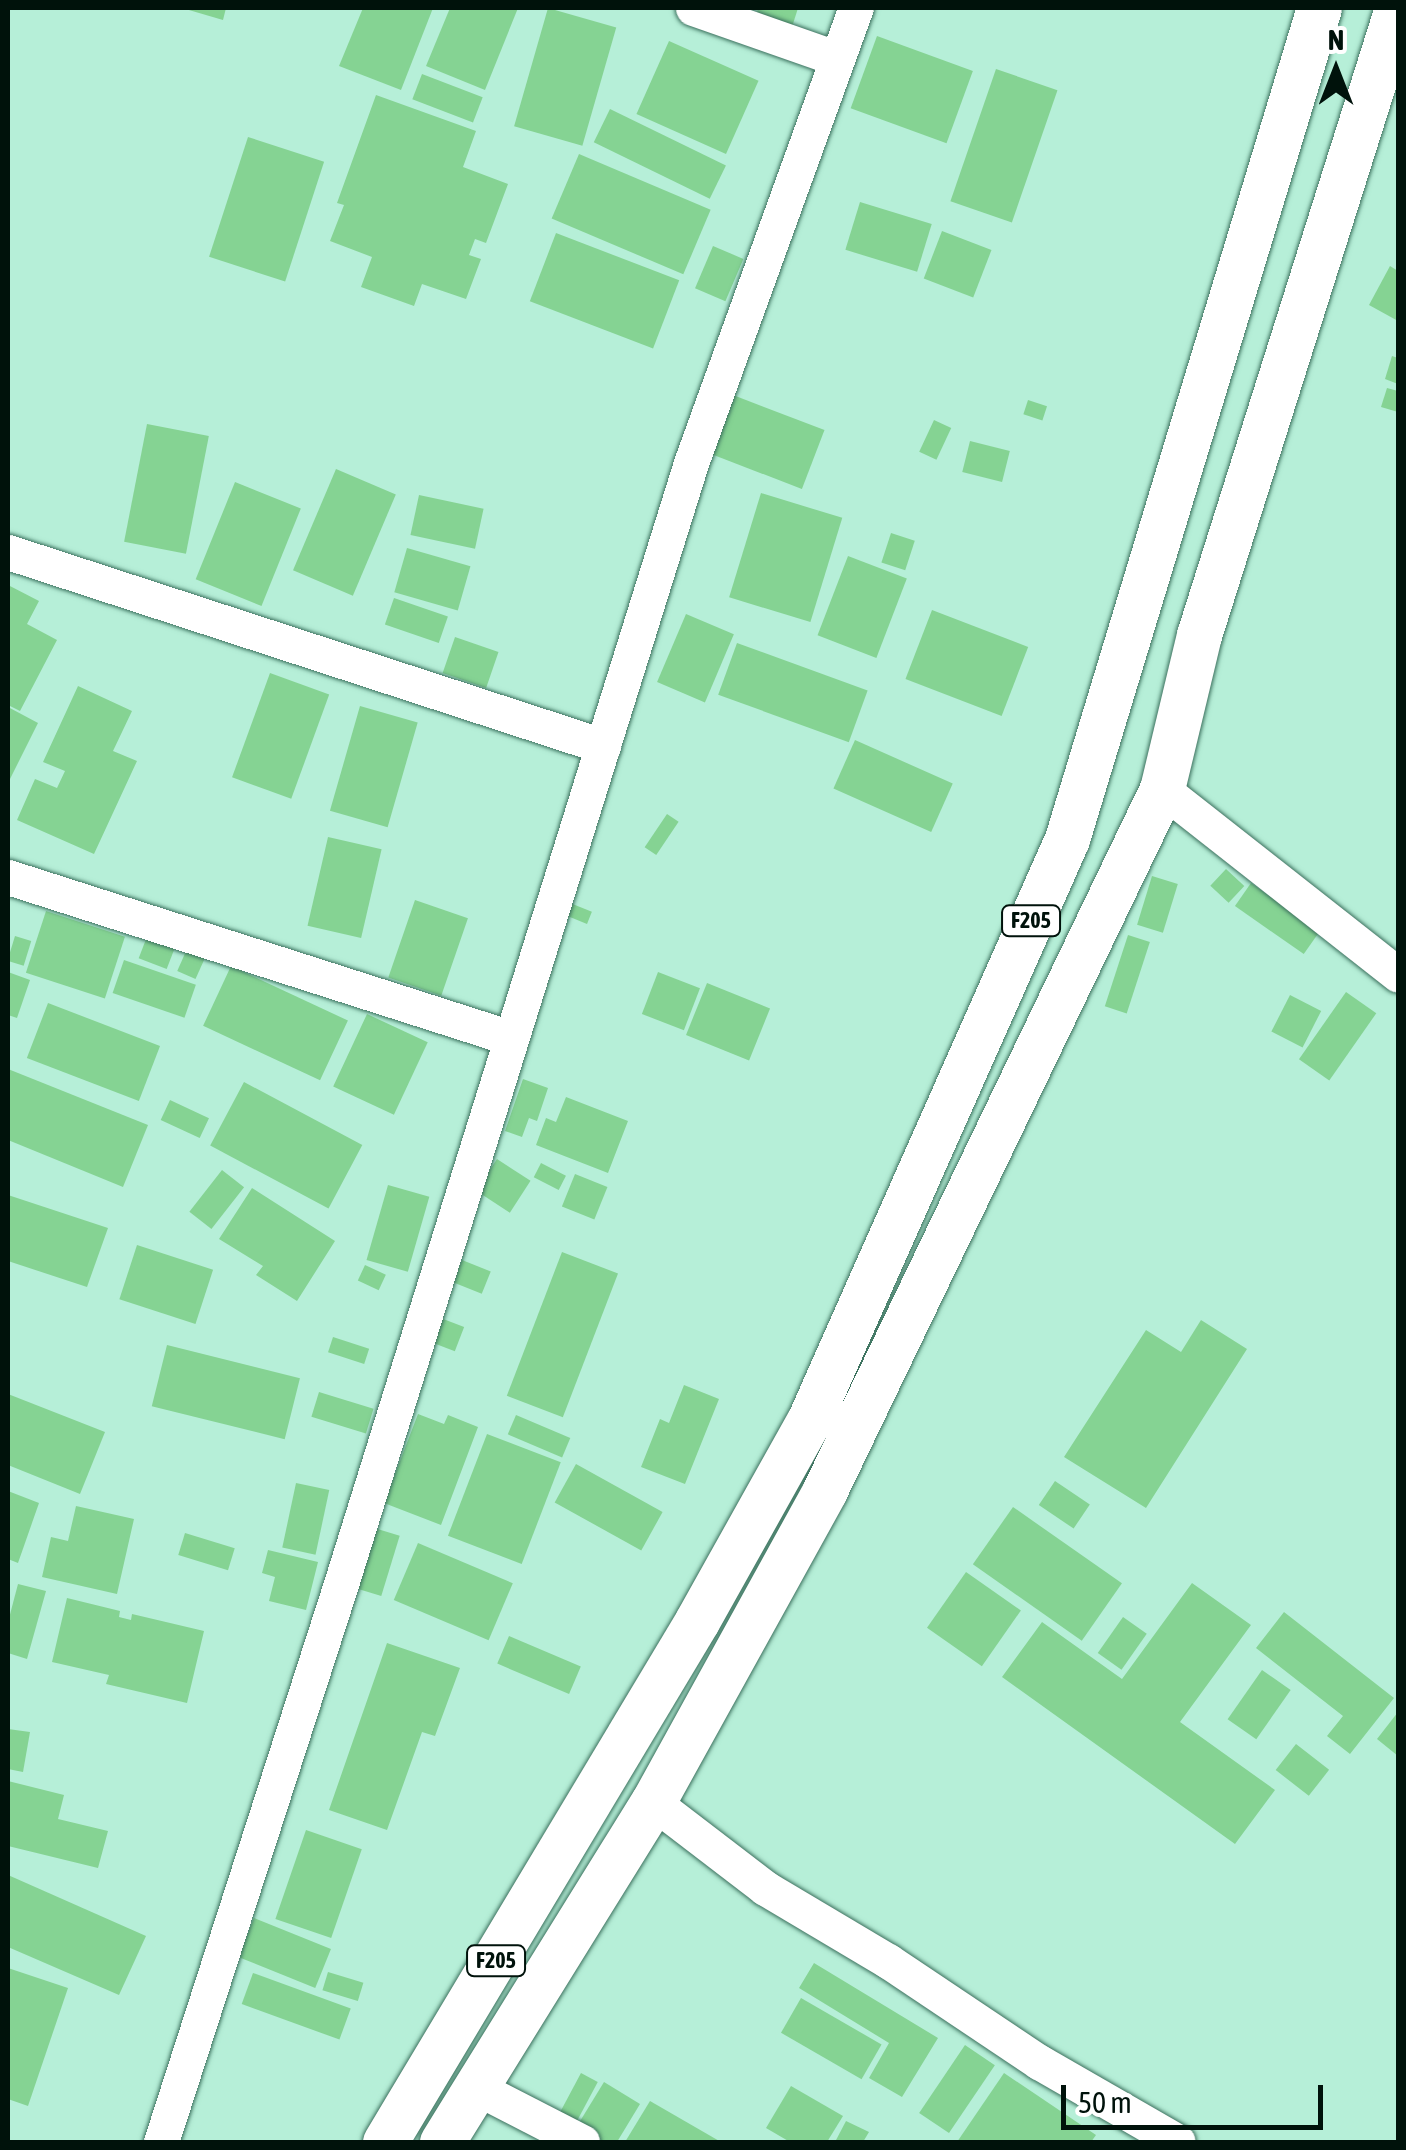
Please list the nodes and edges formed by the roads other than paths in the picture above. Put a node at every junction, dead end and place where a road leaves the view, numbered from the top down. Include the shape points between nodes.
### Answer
1 (693, 8) edge
2 (856, 8) edge
3 (1319, 8) edge
4 (1397, 8) edge
5 (836, 58) junction
6 (8, 552) edge
7 (602, 746) junction
8 (1162, 789) junction
9 (8, 877) edge
10 (1398, 975) edge
11 (511, 1038) junction
12 (654, 1802) junction
13 (479, 2089) junction
14 (161, 2142) edge
15 (384, 2142) edge
16 (442, 2142) edge
17 (582, 2142) edge
18 (1178, 2142) edge

1 - 5 street
2 - 5 street
3 - 15 main road, F205 via 1060,857 809,1422
4 - 8 main road, F205 via 1199,634
5 - 7 street via 691,463
6 - 7 street
7 - 11 street
8 - 10 street
8 - 12 main road, F205 via 825,1490
9 - 11 street
11 - 14 street
12 - 13 main road, F205
12 - 18 street via 765,1888
13 - 16 main road, F205
13 - 17 street

